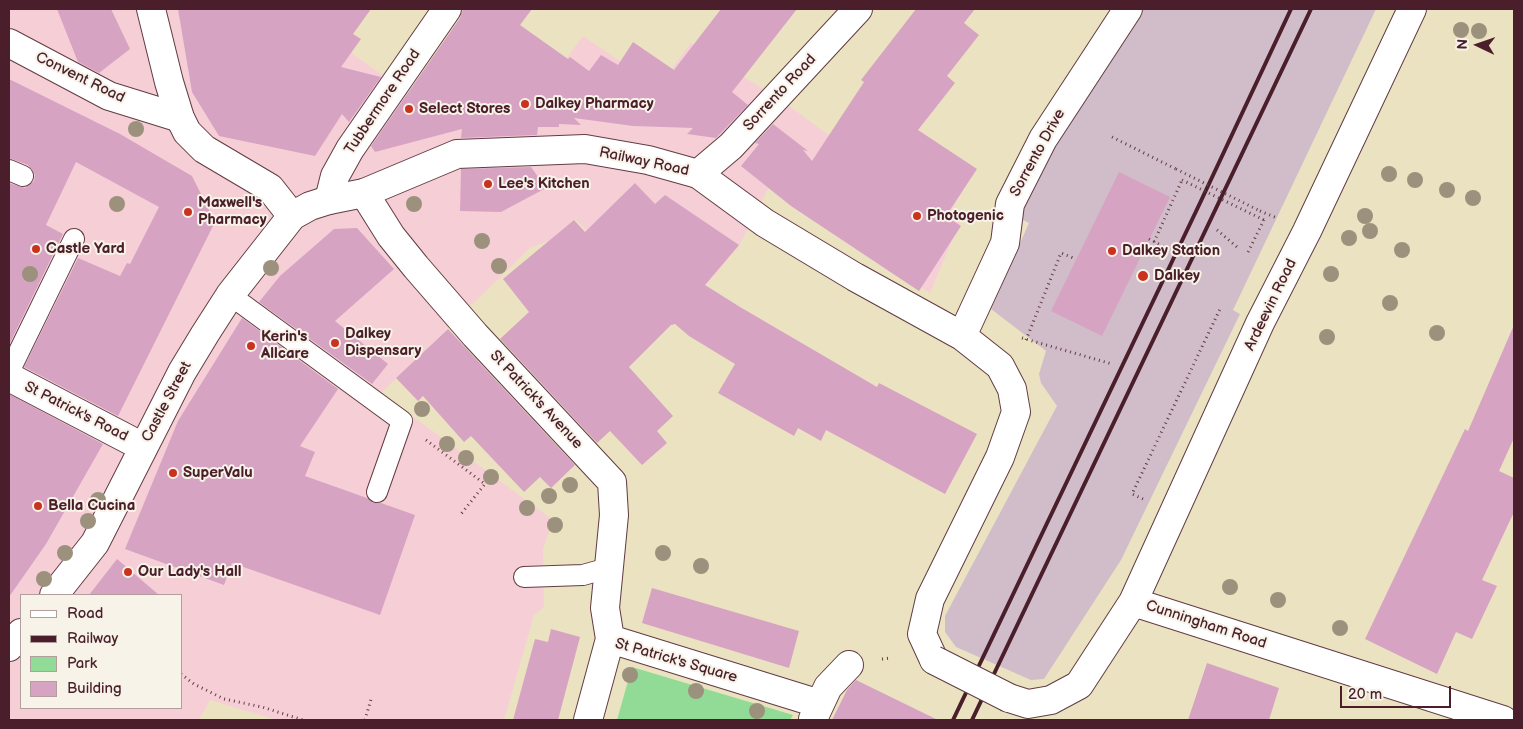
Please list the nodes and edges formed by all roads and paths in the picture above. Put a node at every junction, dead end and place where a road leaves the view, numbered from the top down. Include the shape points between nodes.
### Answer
1 (151, 9) edge
2 (447, 9) edge
3 (858, 9) edge
4 (1128, 9) edge
5 (1412, 9) edge
6 (10, 45) edge
7 (180, 118) junction
8 (1112, 137) dead end
9 (698, 174) junction
10 (364, 193) junction
11 (329, 200) junction
12 (292, 216) junction
13 (1275, 217) dead end
14 (1216, 230) dead end
15 (74, 239) dead end
16 (1149, 240) dead end
17 (1154, 242) junction
18 (1237, 248) dead end
19 (1168, 249) dead end
20 (1248, 252) dead end
21 (1076, 259) dead end
22 (230, 295) junction
23 (962, 336) junction
24 (1026, 340) dead end
25 (1054, 346) dead end
26 (1112, 364) dead end
27 (9, 372) edge
28 (9, 378) edge
29 (402, 421) junction
30 (143, 447) junction
31 (378, 492) dead end
32 (461, 514) dead end
33 (608, 568) junction
34 (524, 578) dead end
35 (55, 594) edge
36 (1134, 602) junction
37 (20, 634) edge
38 (610, 640) junction
39 (9, 648) edge
40 (849, 665) dead end
41 (182, 675) edge
42 (372, 696) dead end
43 (816, 712) edge
44 (303, 720) edge
45 (365, 720) edge
46 (588, 720) edge
47 (1503, 720) edge

1 - 7 street
2 - 11 street, Tubbermore Road via 350,149 335,176
3 - 9 street, Sorrento Road via 731,146
4 - 23 street, Sorrento Drive via 1042,139 1010,204 1005,243
5 - 36 street, Ardeevin Road via 1308,231 1260,323
6 - 7 street, Convent Road via 108,96
7 - 12 street via 187,132 204,148 270,188
8 - 13 path, bridge
9 - 10 street, Railway Road via 648,160 585,150 458,154
9 - 23 street, Railway Road via 765,223
10 - 11 street, Railway Road
10 - 33 street, St Patrick's Avenue via 391,236 416,267 612,482 614,515
11 - 12 street, Railway Road
12 - 22 street, Castle Street
14 - 18 path
15 - 27 lane
16 - 17 path
17 - 19 path
17 - 20 path, bridge via 1182,180 1264,220
21 - 24 path via 1062,253
22 - 29 lane
22 - 30 street, Castle Street via 182,372
23 - 36 street, Cunningham Road, bridge via 1000,366 1012,389 1016,412 992,476 930,600 922,634 934,660 1010,698 1028,704 1050,700 1079,685
25 - 26 path
28 - 30 street, St Patrick's Road
29 - 31 lane
29 - 32 path via 485,484
30 - 35 street, Castle Street via 95,543
33 - 34 lane via 583,575
33 - 38 street, St Patrick's Avenue via 605,608
36 - 47 street, Cunningham Road
37 - 39 street
38 - 43 street, St Patrick's Square
38 - 46 street, St Patrick's Square
40 - 43 street, St Patrick's Square via 828,687
41 - 44 path via 224,699
42 - 45 path

